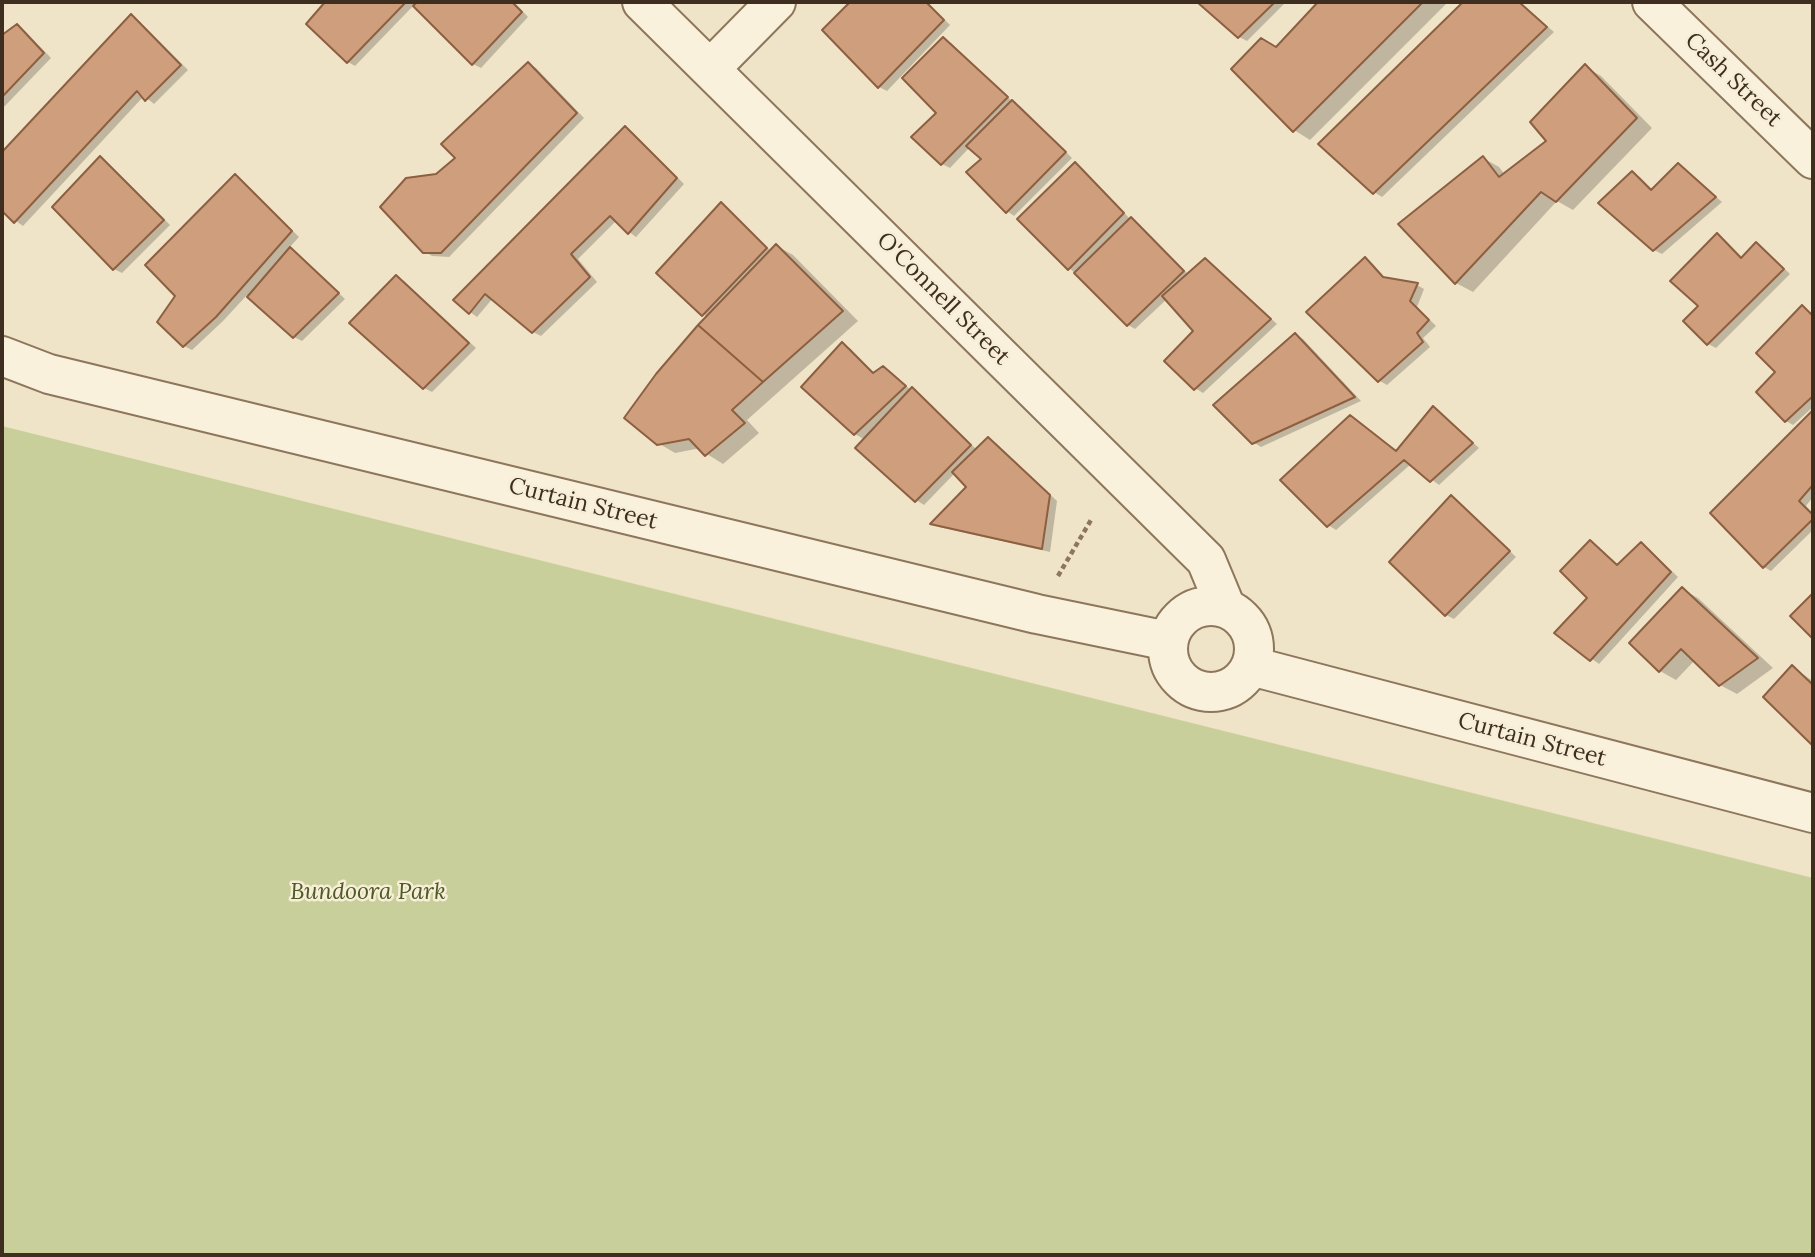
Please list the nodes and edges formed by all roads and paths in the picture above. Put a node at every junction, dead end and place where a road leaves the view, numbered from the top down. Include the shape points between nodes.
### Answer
1 (642, 2) edge
2 (776, 2) edge
3 (1652, 2) edge
4 (710, 69) junction
5 (1813, 159) edge
6 (2, 356) edge
7 (1091, 520) dead end
8 (1058, 577) dead end
9 (1226, 608) junction
10 (1168, 641) junction
11 (1251, 666) junction
12 (1813, 813) edge

1 - 4 street, O'Connell Street
2 - 4 street
3 - 5 street, Cash Street
4 - 9 street, O'Connell Street via 1206,560
6 - 10 street, Curtain Street via 49,374 1023,611
7 - 8 path
9 - 10 street via 1207,606 1189,612 1175,624
9 - 11 street via 1241,617 1251,632
10 - 11 street via 1167,657 1173,672 1198,691 1229,689
11 - 12 street, Curtain Street

